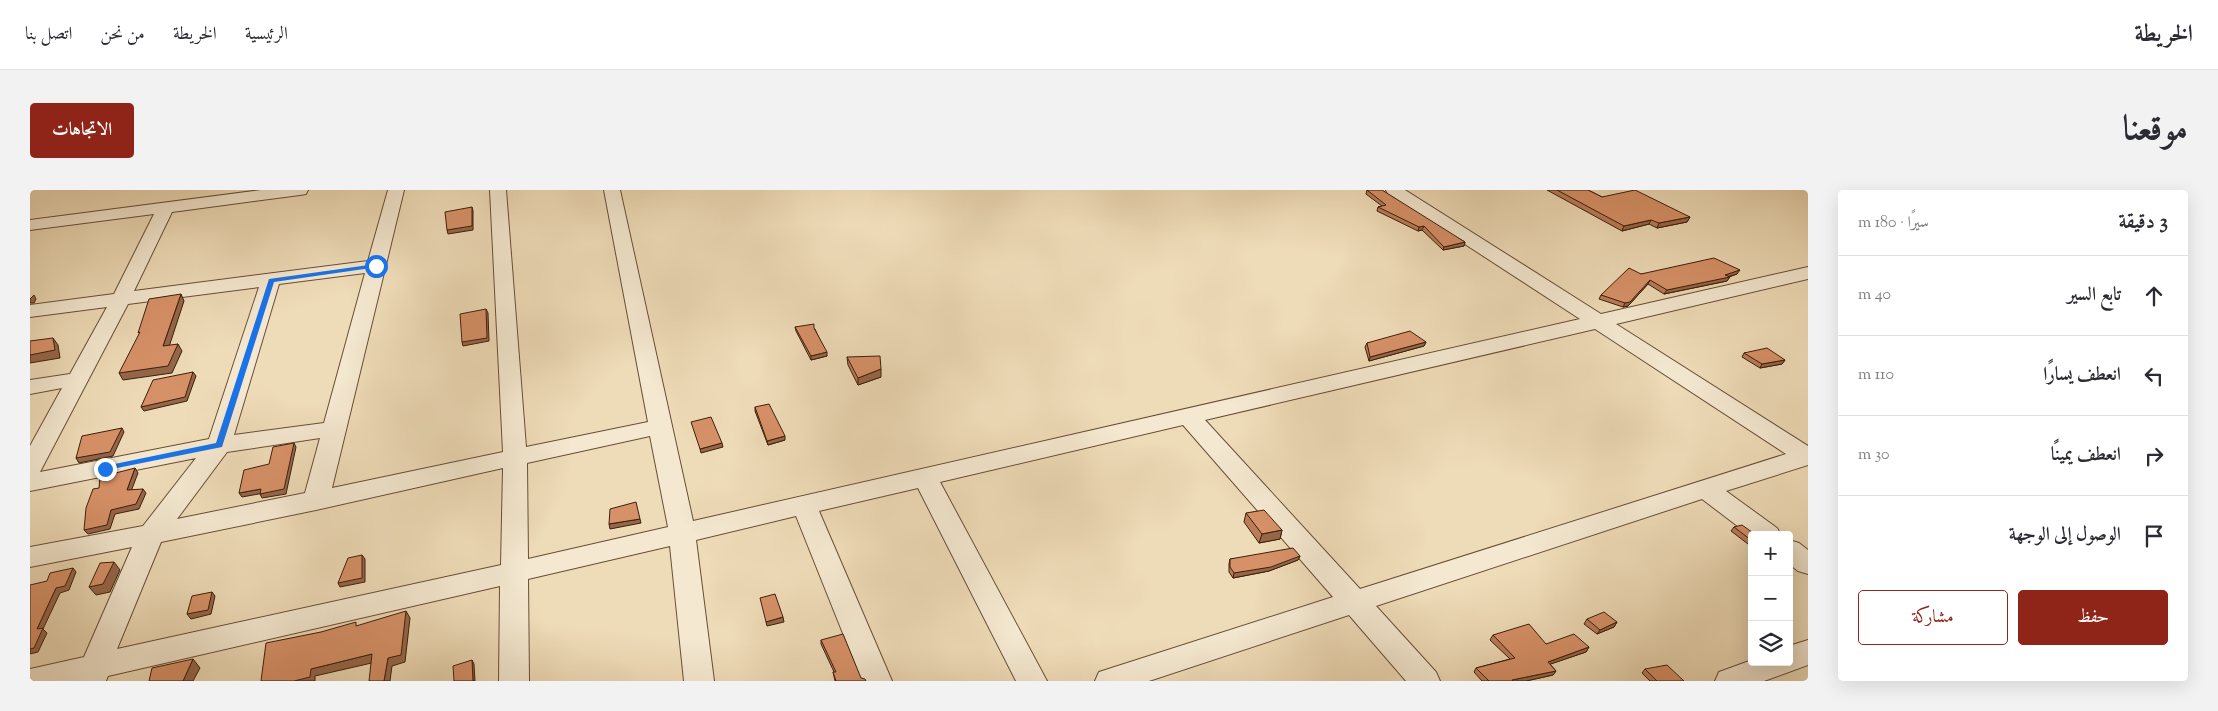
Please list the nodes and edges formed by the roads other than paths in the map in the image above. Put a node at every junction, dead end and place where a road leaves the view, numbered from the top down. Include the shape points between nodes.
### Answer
1 (300, 190) edge
2 (396, 190) edge
3 (498, 190) edge
4 (612, 190) edge
5 (1394, 190) edge
6 (166, 207) junction
7 (30, 225) edge
8 (376, 266) junction
9 (1808, 273) edge
10 (271, 280) junction
11 (122, 300) junction
12 (30, 312) edge
13 (1600, 321) junction
14 (78, 379) junction
15 (30, 387) edge
16 (1188, 416) junction
17 (659, 427) junction
18 (333, 429) junction
19 (219, 445) junction
20 (1808, 456) edge
21 (515, 457) junction
22 (30, 468) edge
23 (925, 477) junction
24 (30, 482) edge
25 (1706, 489) junction
26 (316, 501) junction
27 (804, 505) junction
28 (1763, 531) edge
29 (682, 533) junction
30 (150, 536) junction
31 (1793, 553) edge
32 (30, 557) edge
33 (1808, 564) edge
34 (515, 572) junction
35 (1356, 602) junction
36 (1808, 652) edge
37 (1793, 658) edge
38 (1769, 666) edge
39 (93, 674) edge
40 (32, 681) edge
41 (514, 681) edge
42 (698, 681) edge
43 (877, 681) edge
44 (1032, 681) edge
45 (1110, 681) edge
46 (1425, 681) edge
47 (1730, 681) edge

1 - 6 street
2 - 8 street
3 - 21 street
4 - 17 street
5 - 13 street
6 - 7 street
6 - 11 street
8 - 10 street
8 - 18 street
9 - 13 street
10 - 11 street
10 - 19 street
11 - 12 street
11 - 14 street
13 - 16 street
13 - 20 street
14 - 15 street
14 - 22 street
16 - 23 street
16 - 35 street
17 - 21 street
17 - 29 street
18 - 19 street
18 - 26 street
19 - 24 street
19 - 30 street
20 - 25 street
21 - 26 street
21 - 34 street
23 - 27 street
23 - 44 street
25 - 28 street
25 - 35 street
26 - 30 street
27 - 29 street
27 - 43 street
29 - 34 street
29 - 42 street
30 - 32 street
30 - 39 street
31 - 33 street
34 - 39 street
34 - 41 street
35 - 45 street
35 - 46 street
36 - 37 street
38 - 47 street
39 - 40 street

